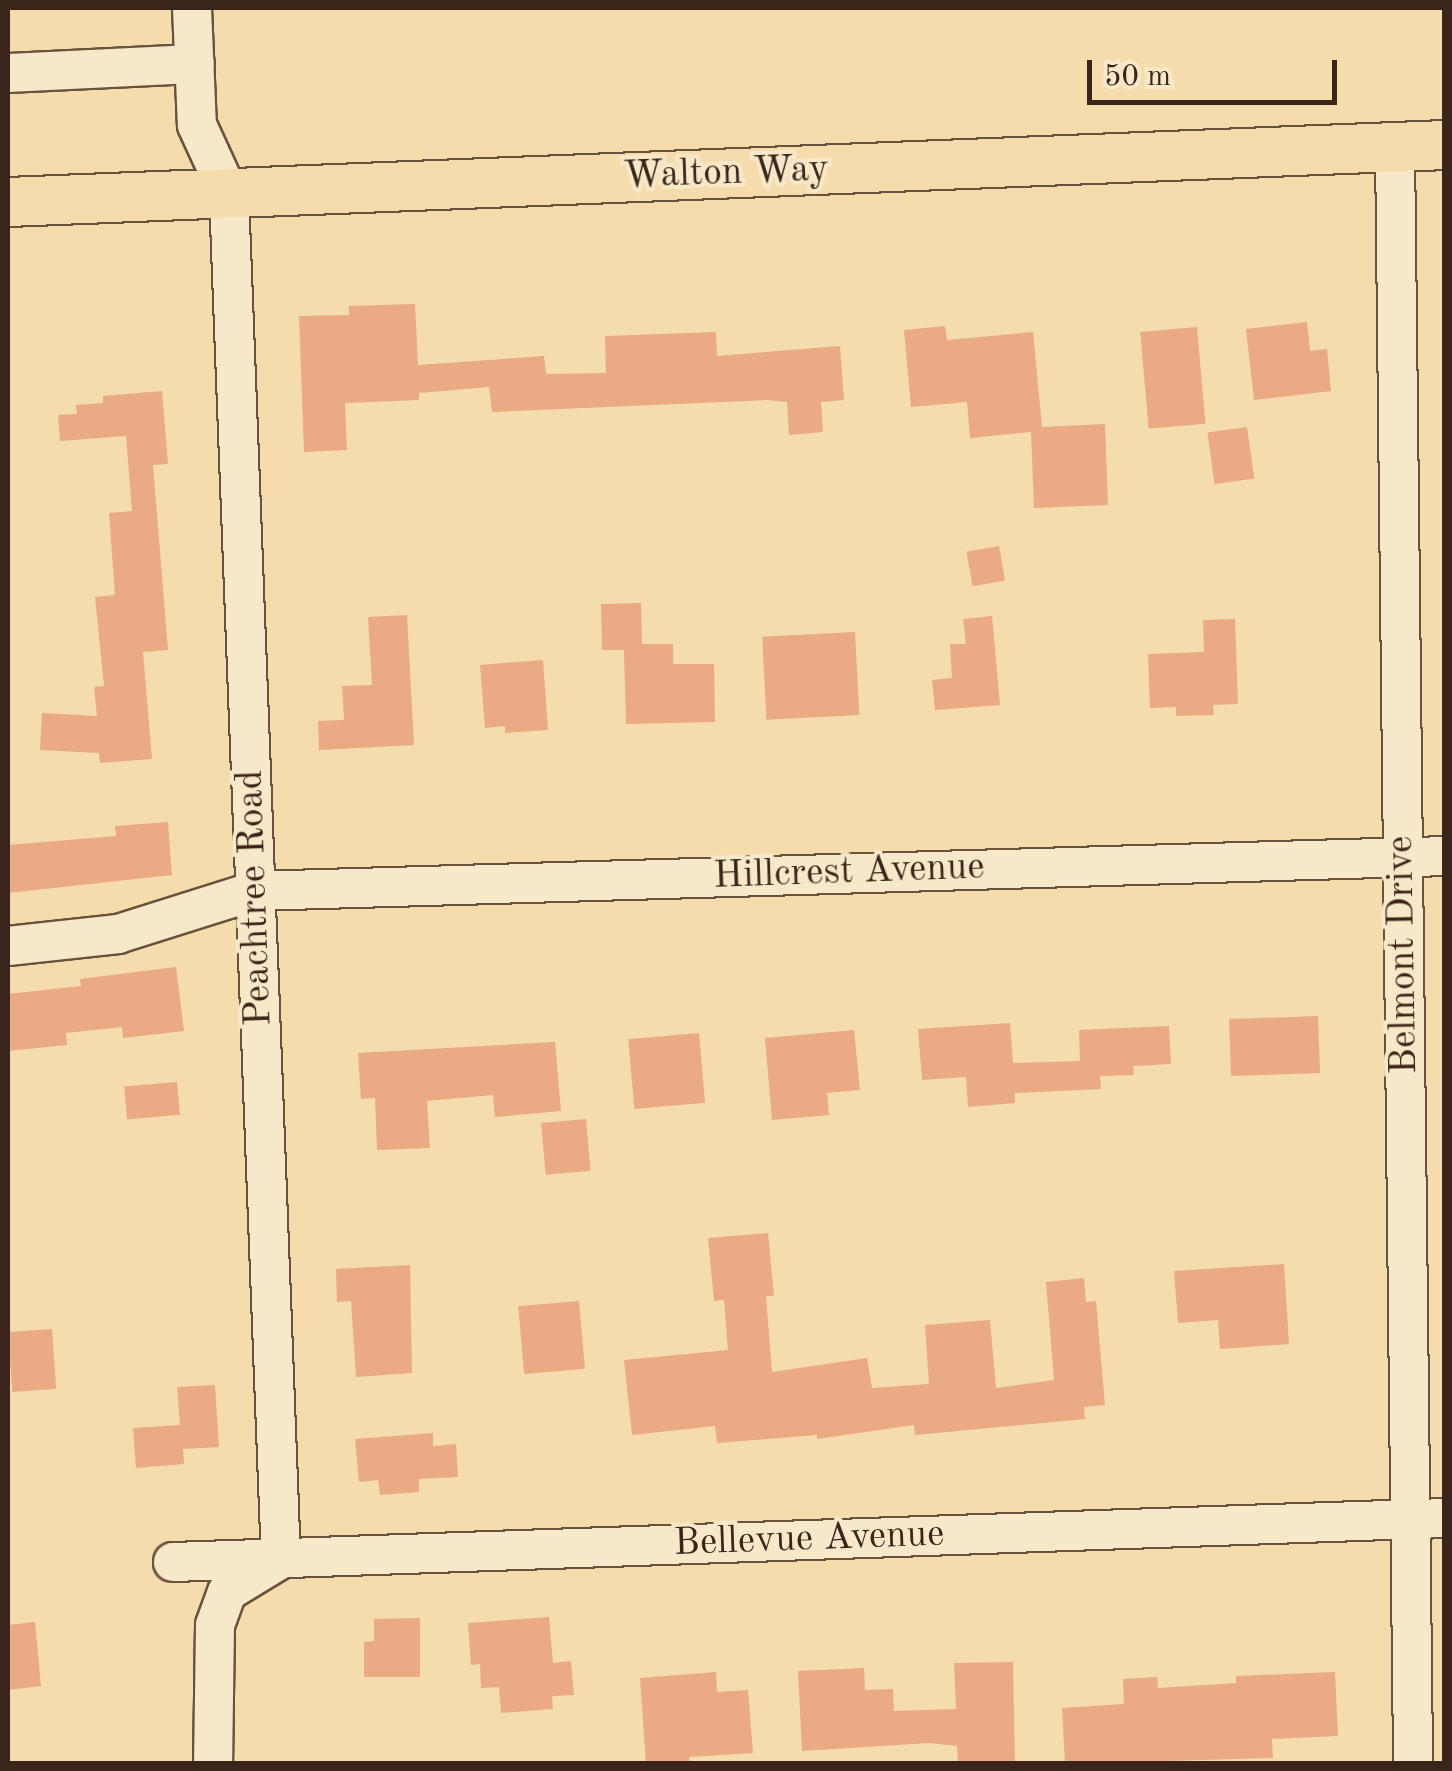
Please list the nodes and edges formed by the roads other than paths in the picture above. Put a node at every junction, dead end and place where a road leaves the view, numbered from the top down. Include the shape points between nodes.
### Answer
1 (192, 8) edge
2 (195, 64) junction
3 (8, 73) edge
4 (1444, 144) edge
5 (1395, 146) junction
6 (230, 195) junction
7 (8, 202) edge
8 (1444, 856) edge
9 (1403, 857) junction
10 (254, 891) junction
11 (8, 946) edge
12 (1427, 1519) edge
13 (282, 1559) junction
14 (172, 1562) dead end
15 (213, 1764) edge
16 (1413, 1764) edge

1 - 2 street, Peachtree Road
2 - 3 street
2 - 6 street, Peachtree Road via 198,126
4 - 5 main road, Walton Way
5 - 6 main road, Walton Way
5 - 9 street, Belmont Drive
6 - 7 main road, Walton Way
6 - 10 street, Peachtree Road
8 - 9 street, Hillcrest Avenue
9 - 10 street, Hillcrest Avenue
9 - 12 street, Belmont Drive
10 - 11 street, Hillcrest Avenue via 118,934
10 - 13 street, Peachtree Road
12 - 13 street, Bellevue Avenue
12 - 16 street, Belmont Drive
13 - 14 street, Bellevue Avenue
13 - 15 street via 227,1592 216,1624

